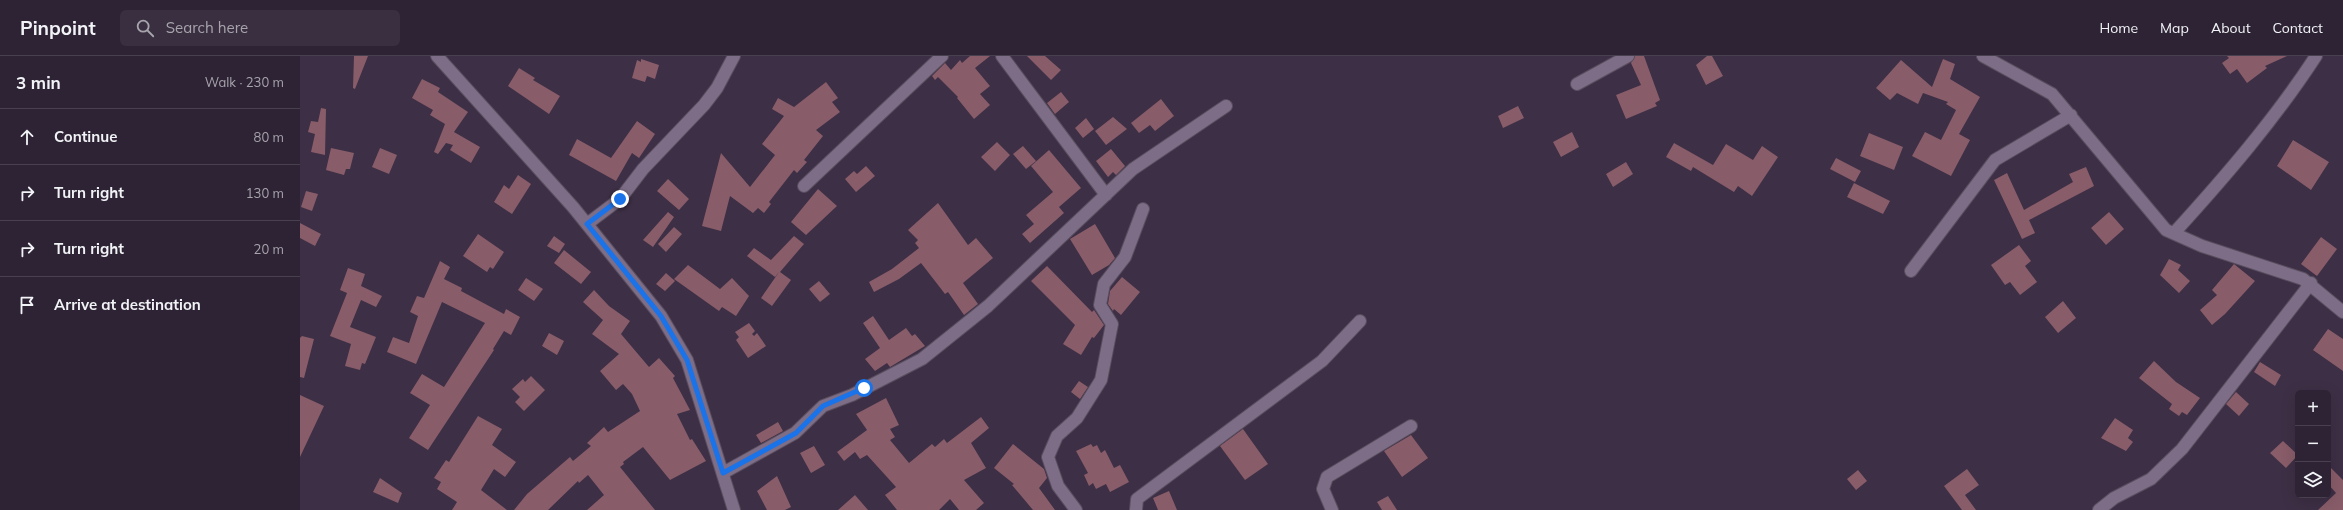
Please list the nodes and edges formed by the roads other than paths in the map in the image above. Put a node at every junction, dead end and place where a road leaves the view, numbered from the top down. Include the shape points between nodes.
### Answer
1 (437, 56) edge
2 (734, 56) edge
3 (942, 56) edge
4 (1002, 56) edge
5 (1628, 56) edge
6 (1983, 56) edge
7 (2316, 56) edge
8 (1577, 84) dead end
9 (1226, 106) dead end
10 (2071, 115) junction
11 (804, 186) dead end
12 (1106, 195) junction
13 (1142, 209) dead end
14 (587, 224) junction
15 (2174, 233) junction
16 (1911, 271) dead end
17 (2311, 283) junction
18 (2343, 312) edge
19 (1360, 321) dead end
20 (1411, 426) dead end
21 (723, 473) junction
22 (734, 510) edge
23 (1076, 510) edge
24 (1136, 510) edge
25 (1332, 510) edge
26 (2099, 510) edge

1 - 14 street
2 - 14 street via 717,88 704,105 643,169 620,199
3 - 11 street
4 - 12 street
5 - 8 street
6 - 10 street via 2052,94
7 - 15 street via 2294,89 2236,163
9 - 12 street via 1133,169
10 - 15 street via 2166,230
10 - 16 street via 1995,160
12 - 21 street via 988,306 922,359 852,395 823,406 796,433
13 - 23 street via 1125,257 1104,284 1100,305 1112,324 1101,380 1077,418 1057,436 1048,457 1058,486
14 - 21 street via 661,316 687,360
15 - 17 street via 2202,246
17 - 18 street
17 - 26 street via 2182,449 2150,479 2114,498
19 - 24 street via 1322,361 1136,499
20 - 25 street via 1327,477 1323,489
21 - 22 street

